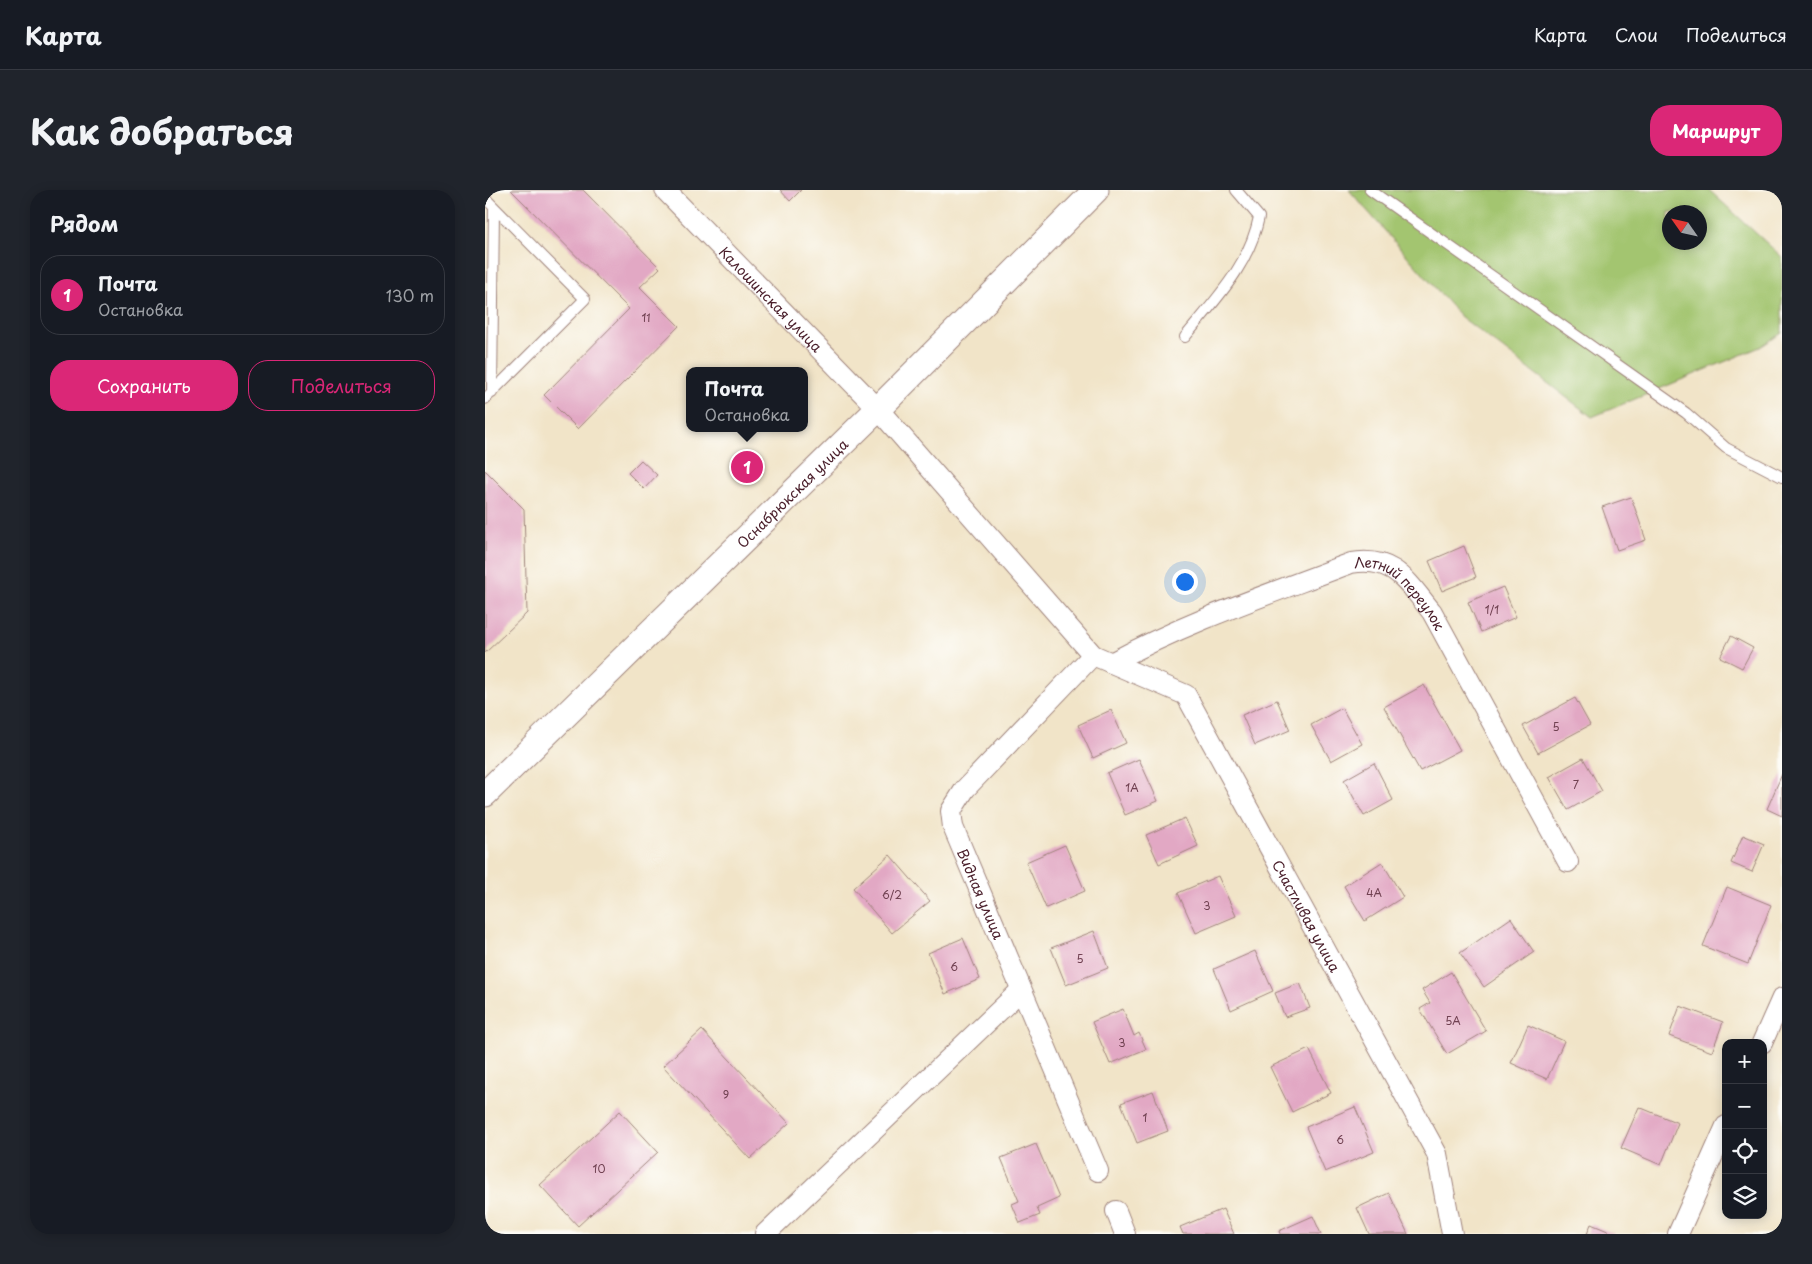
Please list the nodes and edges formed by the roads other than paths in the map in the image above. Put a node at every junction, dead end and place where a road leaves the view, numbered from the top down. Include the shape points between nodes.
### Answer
1 (665, 190) edge
2 (1097, 190) edge
3 (1236, 190) edge
4 (1370, 190) edge
5 (485, 198) edge
6 (494, 207) junction
7 (1185, 337) dead end
8 (488, 396) edge
9 (878, 409) junction
10 (1782, 478) edge
11 (1102, 659) junction
12 (485, 794) edge
13 (1568, 862) dead end
14 (1021, 990) junction
15 (1782, 998) edge
16 (1764, 1039) edge
17 (1725, 1129) edge
18 (1098, 1171) dead end
19 (1116, 1211) dead end
20 (765, 1234) edge
21 (1125, 1234) edge
22 (1452, 1234) edge
23 (1678, 1234) edge

1 - 9 street, Калошинская улица
2 - 9 street, Оснабрюкская улица
3 - 7 lane via 1259,217 1255,238 1236,275
4 - 10 lane via 1686,413 1725,448
5 - 6 lane
6 - 8 lane
6 - 8 lane via 585,299
9 - 11 street, Калошинская улица
9 - 12 street, Оснабрюкская улица
11 - 13 street, Летний переулок via 1342,567 1367,560 1383,563 1403,577 1432,612
11 - 14 street, Видная улица via 965,790 951,811 953,827
11 - 22 street, Счастливая улица via 1186,695 1437,1154
14 - 18 street, Видная улица
14 - 20 street
15 - 16 street
17 - 23 street
19 - 21 street

